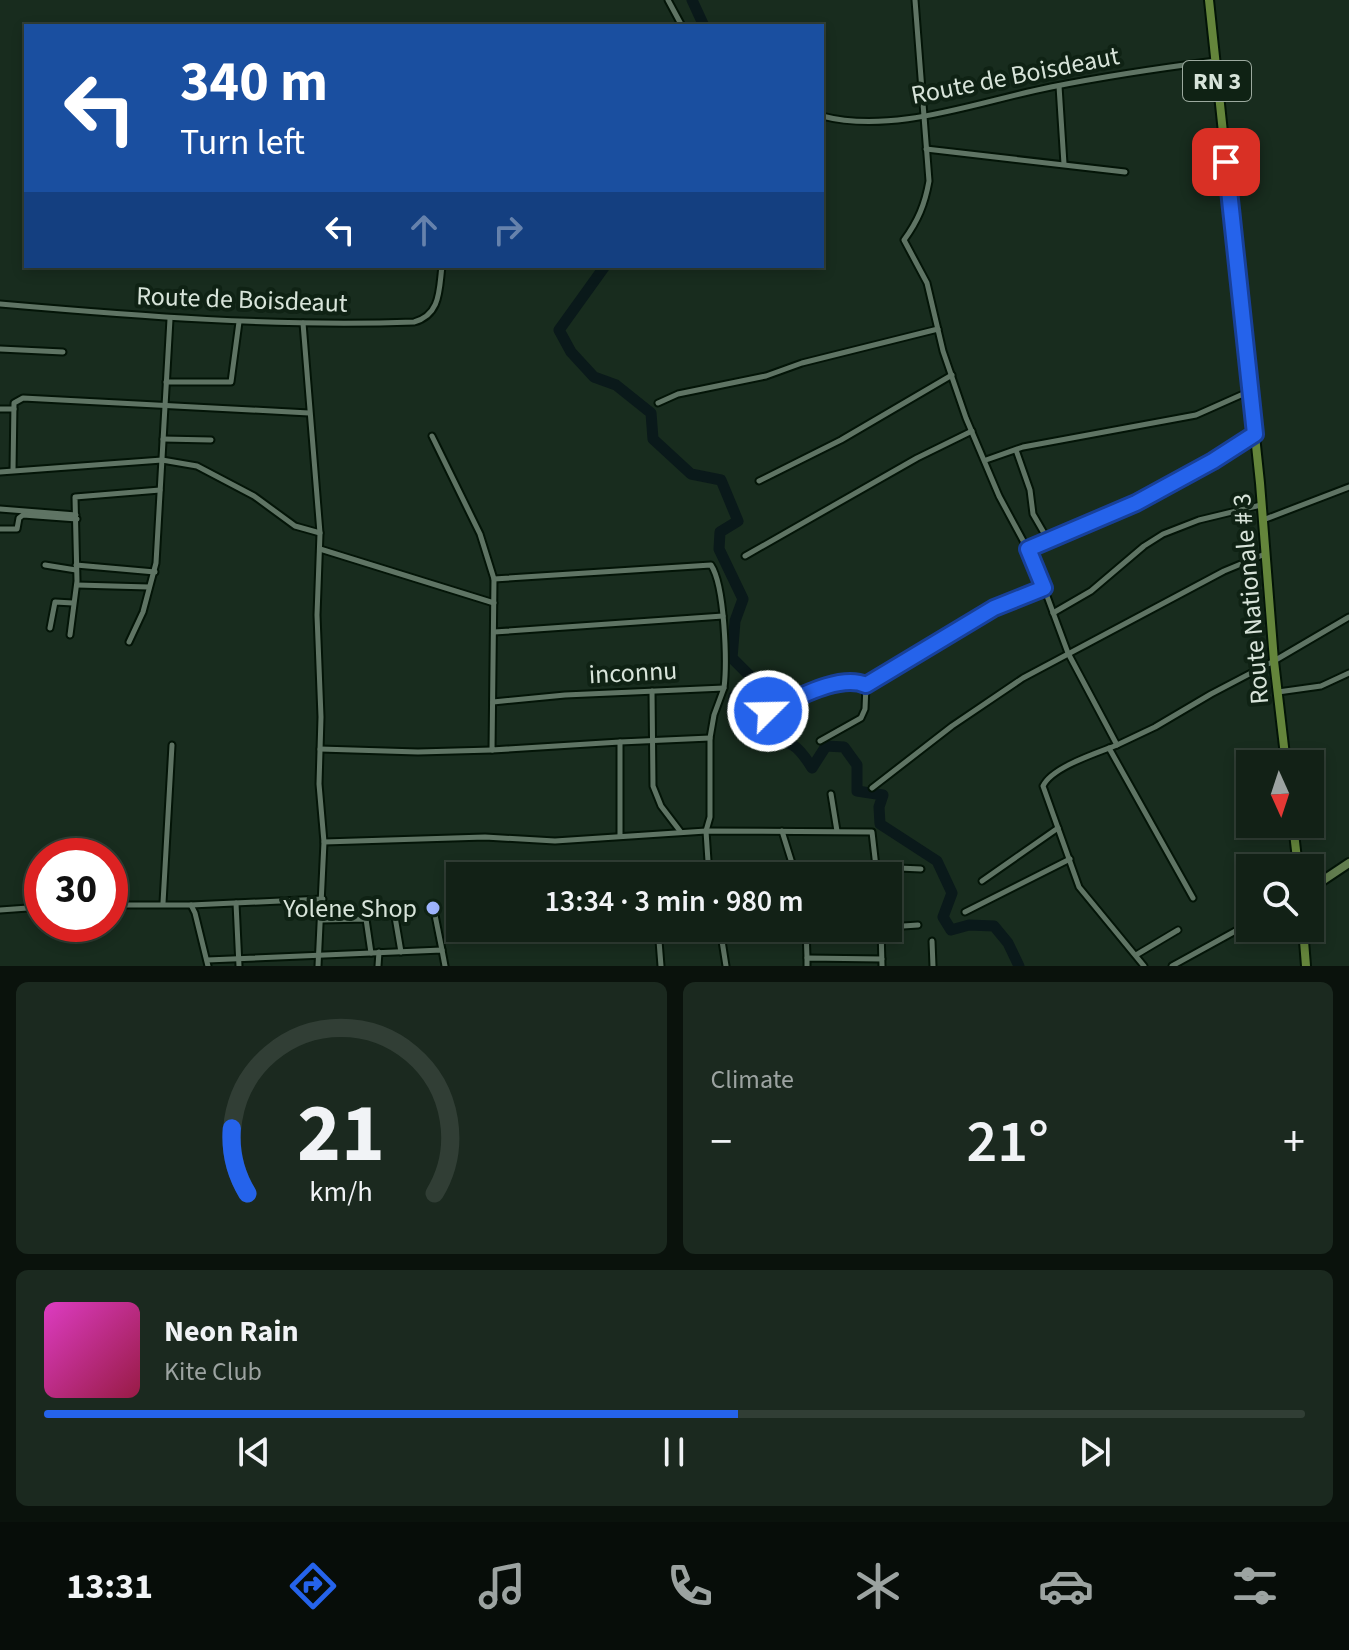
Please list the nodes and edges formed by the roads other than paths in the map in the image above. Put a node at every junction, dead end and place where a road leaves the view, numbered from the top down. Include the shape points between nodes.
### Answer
1 (668, 0) edge
2 (915, 0) edge
3 (1209, 0) edge
4 (681, 24) edge
5 (1215, 61) junction
6 (1059, 86) junction
7 (924, 114) junction
8 (824, 116) edge
9 (926, 149) junction
10 (1064, 164) junction
11 (1125, 172) dead end
12 (442, 268) edge
13 (0, 304) edge
14 (170, 319) junction
15 (239, 322) junction
16 (303, 323) junction
17 (938, 329) junction
18 (0, 349) edge
19 (63, 352) dead end
20 (952, 375) junction
21 (166, 382) junction
22 (1250, 391) junction
23 (658, 403) dead end
24 (165, 406) junction
25 (0, 409) edge
26 (14, 409) junction
27 (309, 413) junction
28 (972, 431) junction
29 (1255, 434) junction
30 (432, 436) dead end
31 (163, 439) junction
32 (211, 440) dead end
33 (1016, 450) junction
34 (162, 460) junction
35 (986, 460) junction
36 (13, 470) junction
37 (0, 472) edge
38 (759, 481) dead end
39 (1349, 487) edge
40 (160, 490) junction
41 (1261, 505) junction
42 (0, 509) edge
43 (76, 517) junction
44 (1262, 520) junction
45 (0, 529) edge
46 (320, 533) junction
47 (1048, 540) junction
48 (320, 549) junction
49 (1028, 549) junction
50 (1266, 554) junction
51 (745, 556) dead end
52 (45, 565) dead end
53 (76, 568) junction
54 (155, 572) junction
55 (494, 579) junction
56 (77, 585) junction
57 (149, 587) junction
58 (1044, 588) junction
59 (73, 603) junction
60 (494, 603) junction
61 (1053, 613) junction
62 (723, 616) junction
63 (1349, 617) edge
64 (50, 628) dead end
65 (494, 632) junction
66 (70, 635) dead end
67 (129, 642) dead end
68 (1068, 653) junction
69 (1274, 661) junction
70 (1349, 673) edge
71 (866, 685) junction
72 (724, 688) junction
73 (652, 691) junction
74 (1278, 692) junction
75 (493, 702) junction
76 (768, 711) dead end
77 (710, 738) junction
78 (652, 740) junction
79 (820, 741) dead end
80 (620, 742) junction
81 (172, 745) dead end
82 (1117, 745) junction
83 (1109, 748) junction
84 (320, 749) junction
85 (492, 750) junction
86 (1284, 750) edge
87 (872, 788) dead end
88 (831, 794) dead end
89 (1058, 828) junction
90 (680, 831) junction
91 (706, 831) junction
92 (782, 831) junction
93 (837, 831) junction
94 (620, 835) junction
95 (324, 842) junction
96 (1070, 859) junction
97 (707, 862) edge
98 (792, 862) edge
99 (875, 862) edge
100 (1349, 863) edge
101 (902, 868) edge
102 (921, 869) dead end
103 (1324, 880) edge
104 (982, 881) dead end
105 (1193, 898) dead end
106 (323, 899) junction
107 (163, 903) junction
108 (236, 903) junction
109 (128, 904) edge
110 (191, 905) junction
111 (393, 905) dead end
112 (24, 908) edge
113 (0, 910) edge
114 (965, 912) dead end
115 (435, 915) dead end
116 (322, 920) junction
117 (918, 925) dead end
118 (902, 926) edge
119 (1178, 930) dead end
120 (1236, 931) edge
121 (932, 941) dead end
122 (659, 942) edge
123 (722, 942) edge
124 (806, 942) edge
125 (881, 942) edge
126 (1304, 942) edge
127 (442, 950) junction
128 (379, 952) junction
129 (401, 952) junction
130 (371, 953) junction
131 (319, 955) junction
132 (1136, 955) junction
133 (807, 958) junction
134 (239, 962) edge
135 (207, 963) edge
136 (882, 963) edge
137 (318, 966) edge
138 (378, 966) edge
139 (445, 966) edge
140 (661, 966) edge
141 (726, 966) edge
142 (807, 966) edge
143 (933, 966) edge
144 (1144, 966) edge
145 (1172, 966) edge
146 (1306, 966) edge

1 - 4 street
2 - 7 street
3 - 5 main road, Route Nationale # 3 / RN 3
5 - 6 street, Route de Boisdeaut
5 - 22 main road, Route Nationale # 3 / RN 3
6 - 7 street, Route de Boisdeaut
6 - 10 street
7 - 8 street, Route de Boisdeaut via 879,122
7 - 9 street
9 - 10 street
9 - 17 street via 926,200 904,240 927,283
10 - 11 street
12 - 16 street, Route de Boisdeaut via 435,308 421,320
13 - 14 street, Route de Boisdeaut
14 - 15 street, Route de Boisdeaut
14 - 21 street
15 - 16 street, Route de Boisdeaut
15 - 21 street via 231,382
16 - 27 street
17 - 20 street
17 - 23 street
18 - 19 street
20 - 28 street
20 - 38 street
21 - 24 street
22 - 29 main road, Route Nationale # 3 / RN 3
22 - 33 street via 1181,419
24 - 26 street via 23,398
24 - 27 street
24 - 31 street
25 - 26 street
26 - 36 street
27 - 46 street
28 - 35 street
28 - 51 street
29 - 41 main road, Route Nationale # 3 / RN 3
29 - 47 street via 1136,503
30 - 55 street via 480,534
31 - 32 street
31 - 34 street
33 - 35 street
33 - 47 street via 1033,514
34 - 36 street
34 - 40 street
34 - 46 street via 197,466 254,496 295,526
35 - 49 street
36 - 37 street
39 - 44 street
40 - 43 street via 75,497
40 - 54 street
41 - 44 main road, Route Nationale # 3 / RN 3
41 - 61 street via 1163,534 1091,591
42 - 43 street
43 - 45 street via 23,515 17,529
43 - 53 street
44 - 50 main road, Route Nationale # 3 / RN 3
46 - 48 street
47 - 49 street
48 - 60 street
48 - 84 street
49 - 58 street
50 - 68 street
50 - 69 main road, Route Nationale # 3 / RN 3
52 - 53 street
53 - 54 street
53 - 56 street
54 - 57 street
55 - 60 street
55 - 62 street via 707,564 715,571
56 - 57 street
56 - 59 street
57 - 67 street
58 - 61 street
58 - 71 street via 994,608
59 - 64 street via 55,602
59 - 66 street
60 - 65 street
61 - 68 street
62 - 65 street
62 - 72 street
63 - 69 street
65 - 75 street
68 - 82 street
68 - 87 street via 952,726
69 - 74 main road, Route Nationale # 3 / RN 3
69 - 82 street
70 - 74 street via 1321,686
71 - 76 street via 839,681
71 - 79 street via 861,718
72 - 73 street, inconnu
72 - 77 street
73 - 75 street, inconnu
73 - 78 street
74 - 86 main road, Route Nationale # 3 / RN 3
75 - 85 street
77 - 78 street
77 - 91 street
78 - 80 street
78 - 90 street via 654,793
80 - 85 street
80 - 94 street
81 - 107 street
82 - 83 street
83 - 89 street via 1046,779 1046,800
83 - 105 street
84 - 85 street
84 - 95 street
88 - 93 street
89 - 96 street
89 - 104 street
90 - 91 street
90 - 94 street
91 - 92 street
91 - 97 street
92 - 93 street
92 - 98 street
93 - 99 street via 872,832
94 - 95 street via 555,841 485,837
95 - 106 street
96 - 114 street
96 - 132 street via 1079,887
100 - 103 main road
101 - 102 street
106 - 108 street
106 - 116 street
107 - 109 street
107 - 110 street
108 - 110 street
108 - 134 street
110 - 135 street
111 - 129 street
112 - 113 street
115 - 127 street
116 - 130 street via 366,919
116 - 131 street
117 - 118 street
119 - 132 street
120 - 145 street
121 - 143 street
122 - 140 street
123 - 141 street
124 - 133 street
125 - 136 street
126 - 146 main road
127 - 129 street
127 - 139 street
128 - 129 street
128 - 130 street
128 - 138 street
130 - 131 street
131 - 134 street
131 - 137 street
132 - 144 street
133 - 136 street
133 - 142 street
134 - 135 street

